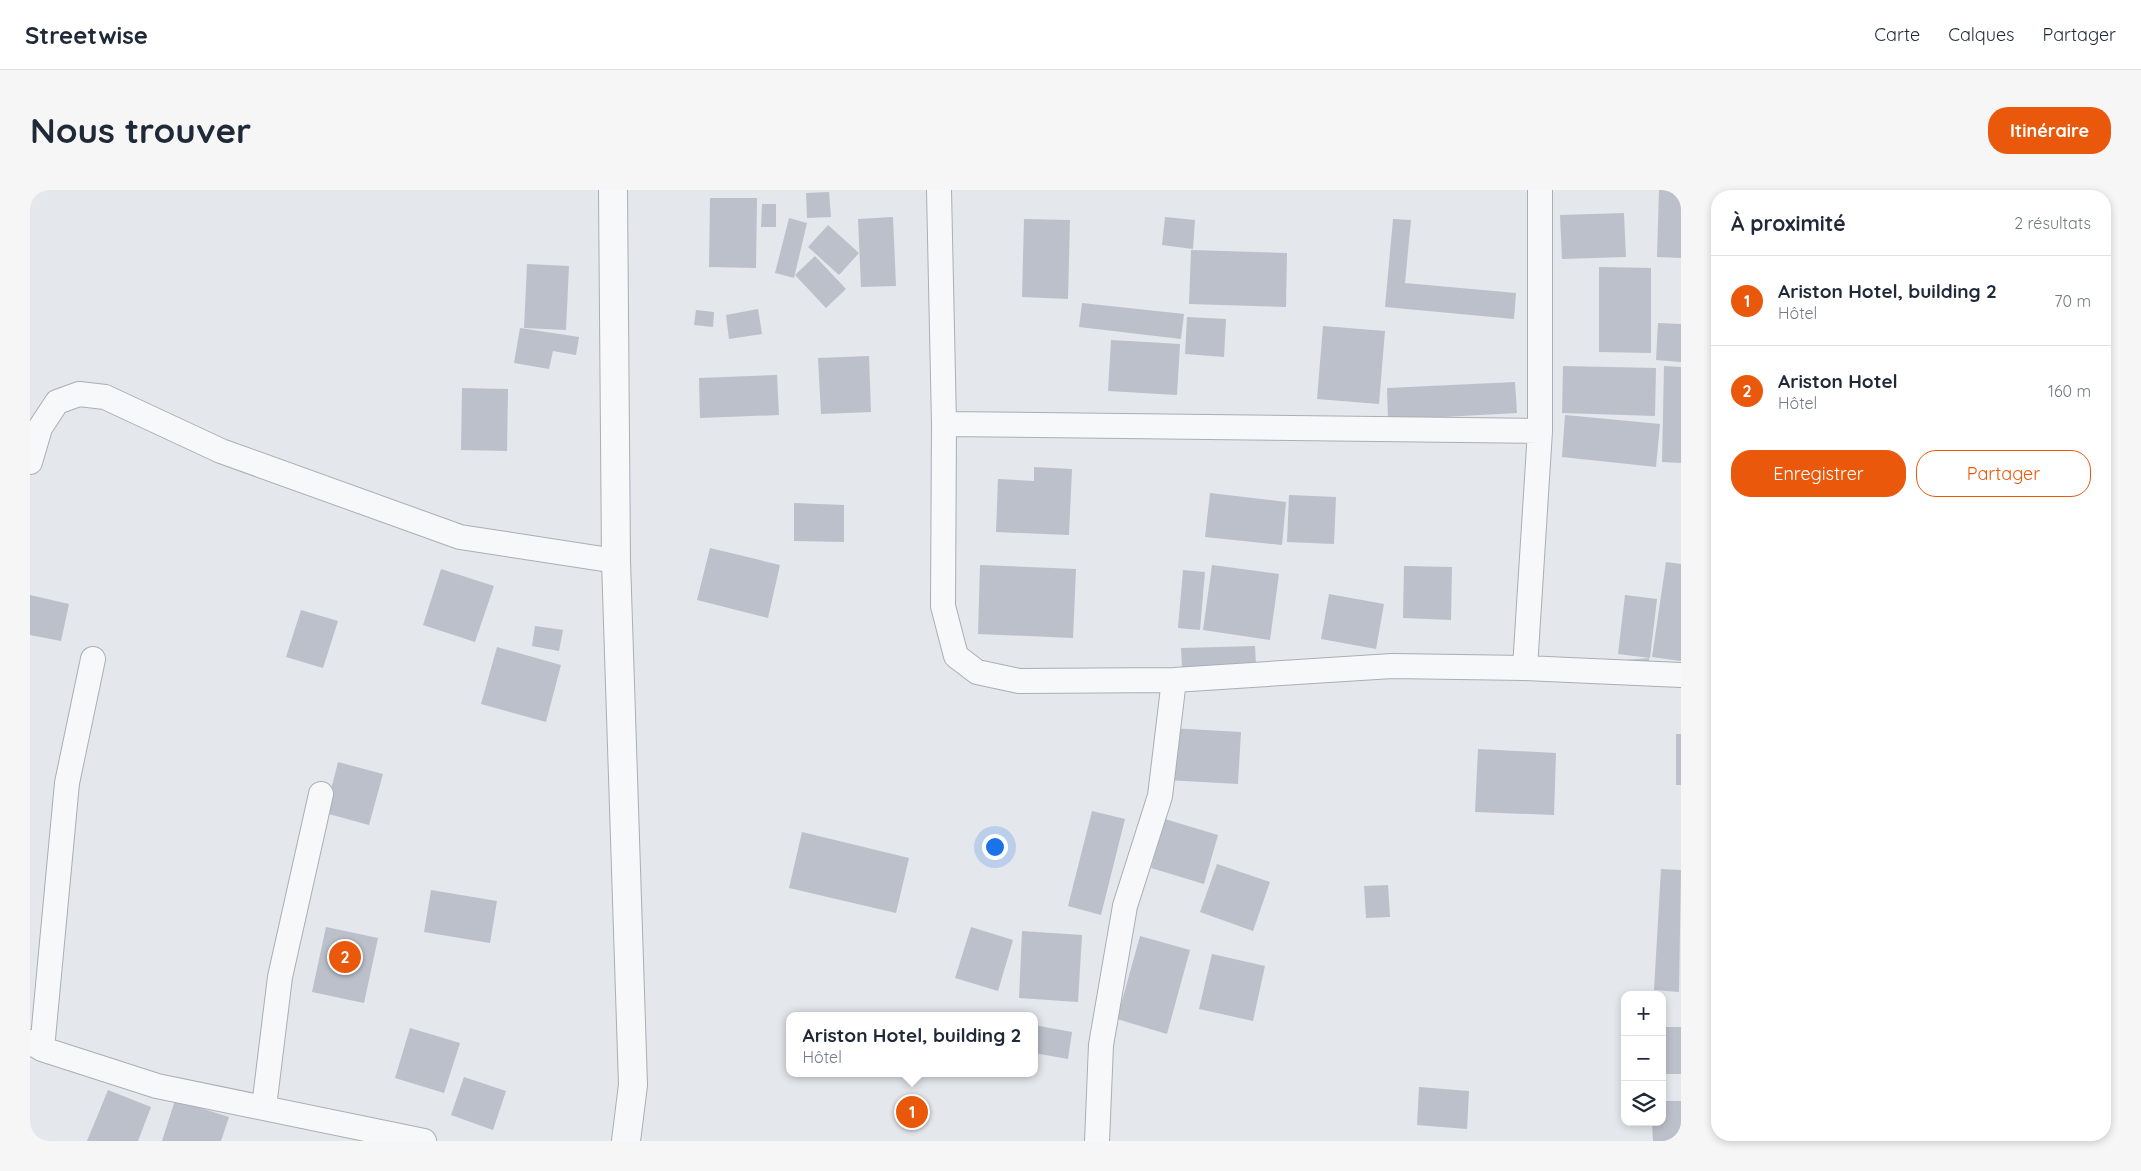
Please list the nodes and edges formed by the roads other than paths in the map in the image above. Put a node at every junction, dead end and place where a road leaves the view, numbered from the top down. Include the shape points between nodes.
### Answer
1 (613, 190) edge
2 (939, 190) edge
3 (1540, 190) edge
4 (944, 424) junction
5 (1540, 431) junction
6 (30, 462) edge
7 (616, 561) junction
8 (93, 659) dead end
9 (1525, 668) junction
10 (1681, 675) edge
11 (1174, 680) junction
12 (321, 794) dead end
13 (36, 1046) edge
14 (264, 1107) junction
15 (424, 1141) edge
16 (626, 1141) edge
17 (1096, 1141) edge

1 - 7 street
2 - 4 street
3 - 5 street
4 - 5 street
4 - 11 street via 942,606 956,656 977,672 1019,681
5 - 9 street
6 - 7 street via 40,428 57,402 79,394 104,397 221,451 460,537
7 - 16 street via 633,1085
8 - 13 street via 68,783
9 - 10 street
9 - 11 street via 1392,666
11 - 17 street via 1160,796 1125,906 1101,1045
12 - 14 street via 280,977
13 - 14 street via 157,1086
14 - 15 street

